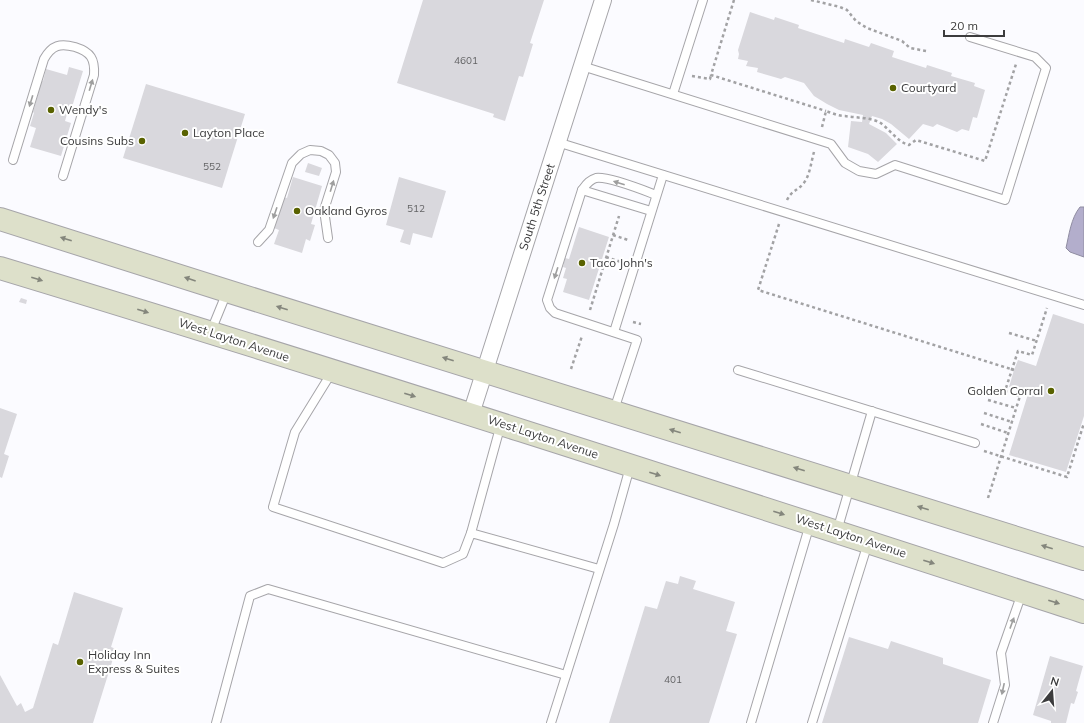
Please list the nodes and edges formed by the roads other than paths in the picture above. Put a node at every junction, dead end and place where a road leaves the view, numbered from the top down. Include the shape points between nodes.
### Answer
1 (603, 0) edge
2 (702, 0) edge
3 (970, 37) dead end
4 (582, 66) junction
5 (673, 94) junction
6 (557, 142) junction
7 (13, 160) dead end
8 (663, 175) junction
9 (63, 176) dead end
10 (582, 190) junction
11 (656, 194) junction
12 (651, 211) junction
13 (0, 219) edge
14 (328, 238) dead end
15 (258, 242) dead end
16 (0, 268) edge
17 (227, 291) junction
18 (1084, 305) edge
19 (211, 332) junction
20 (614, 332) junction
21 (738, 370) dead end
22 (333, 371) junction
23 (485, 371) junction
24 (872, 411) junction
25 (614, 412) junction
26 (471, 414) junction
27 (501, 423) junction
28 (975, 443) road end
29 (630, 466) junction
30 (850, 486) junction
31 (810, 523) junction
32 (836, 532) junction
33 (471, 533) junction
34 (868, 542) junction
35 (1084, 558) edge
36 (599, 569) junction
37 (1023, 592) junction
38 (1084, 612) edge
39 (566, 675) junction
40 (216, 723) edge
41 (551, 723) edge
42 (751, 723) edge
43 (812, 723) edge
44 (992, 723) edge

1 - 4 street, South 5th Street
2 - 5 lane
3 - 5 lane via 1035,57 1046,68 1005,200 895,165 876,174 859,171 846,163 831,144
4 - 5 lane
4 - 6 street, South 5th Street
6 - 8 lane
6 - 23 street, South 5th Street
9 -> 7 lane via 95,65 85,51 64,44 49,51 44,59
8 - 11 lane
8 - 18 lane
11 -> 10 lane via 605,178 596,178 588,182
10 - 12 lane
10 -> 20 lane via 547,300 555,313
11 - 12 lane
12 - 20 lane
17 -> 13 main road
14 -> 15 lane via 324,210 336,172 335,163 321,150 310,150 301,154 292,163 269,230
16 -> 19 main road, West Layton Avenue
17 - 19 lane
23 -> 17 main road
19 - 22 main road, West Layton Avenue
20 - 25 lane via 636,340
21 - 24 lane
22 -> 26 main road, West Layton Avenue
22 - 33 lane via 295,432 273,507 443,563 463,554
23 - 25 main road
23 - 26 street, South 5th Street
24 - 28 lane
24 - 30 lane
30 -> 25 main road
26 - 27 main road, West Layton Avenue
27 - 29 main road, West Layton Avenue
27 - 33 lane
29 -> 31 main road, West Layton Avenue
29 - 36 lane
30 - 32 lane
35 -> 30 main road
31 - 32 main road, West Layton Avenue
31 - 42 lane
32 - 34 main road, West Layton Avenue
33 - 36 lane
34 -> 37 main road, West Layton Avenue
34 - 43 lane
36 - 39 lane
37 -> 38 main road, West Layton Avenue
37 - 44 lane via 1001,653 1005,685
39 - 40 lane via 268,589 250,596
39 - 41 lane

